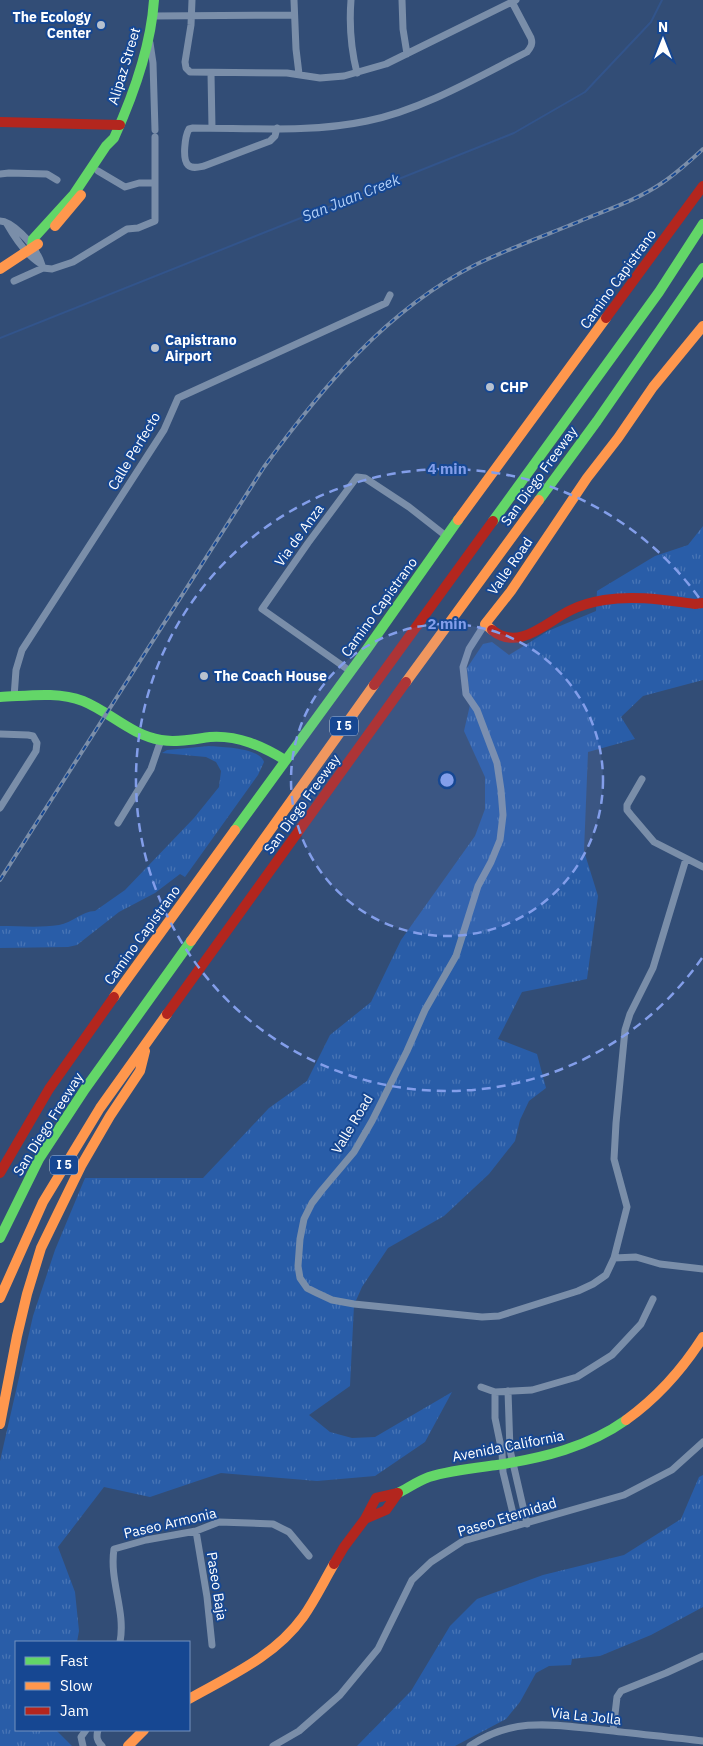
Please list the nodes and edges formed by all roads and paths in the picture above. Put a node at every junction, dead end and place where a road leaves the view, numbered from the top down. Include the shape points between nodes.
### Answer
1 (154, 0) edge
2 (192, 0) edge
3 (294, 0) edge
4 (351, 0) edge
5 (402, 0) edge
6 (514, 1) edge
7 (293, 15) junction
8 (153, 16) junction
9 (191, 16) junction
10 (149, 35) junction
11 (406, 54) junction
12 (211, 73) junction
13 (357, 73) junction
14 (299, 74) junction
15 (0, 122) edge
16 (120, 125) junction
17 (212, 128) junction
18 (278, 128) junction
19 (113, 138) junction
20 (98, 170) junction
21 (0, 174) edge
22 (57, 180) dead end
23 (154, 183) junction
24 (703, 186) edge
25 (3, 221) edge
26 (703, 224) edge
27 (29, 248) junction
28 (42, 266) junction
29 (703, 268) edge
30 (0, 269) edge
31 (14, 281) dead end
32 (390, 296) dead end
33 (703, 326) edge
34 (446, 536) junction
35 (703, 603) edge
36 (485, 624) junction
37 (350, 671) junction
38 (0, 697) edge
39 (14, 697) junction
40 (0, 734) edge
41 (161, 740) junction
42 (285, 760) junction
43 (642, 779) dead end
44 (0, 808) edge
45 (118, 823) dead end
46 (686, 859) junction
47 (703, 867) edge
48 (147, 1044) junction
49 (0, 1172) edge
50 (0, 1238) edge
51 (614, 1258) junction
52 (703, 1269) edge
53 (0, 1298) edge
54 (653, 1299) dead end
55 (703, 1336) edge
56 (481, 1387) dead end
57 (495, 1392) junction
58 (508, 1392) junction
59 (509, 1417) junction
60 (495, 1418) junction
61 (0, 1424) edge
62 (703, 1442) edge
63 (508, 1462) junction
64 (398, 1493) junction
65 (522, 1502) junction
66 (510, 1504) junction
67 (365, 1519) junction
68 (526, 1524) junction
69 (516, 1526) junction
70 (196, 1531) junction
71 (309, 1556) dead end
72 (120, 1641) edge
73 (212, 1645) dead end
74 (703, 1656) edge
75 (190, 1699) edge
76 (85, 1731) edge
77 (98, 1731) edge
78 (143, 1731) edge
79 (613, 1731) junction
80 (703, 1741) edge
81 (83, 1746) edge
82 (102, 1746) edge
83 (128, 1746) edge
84 (273, 1746) edge
85 (470, 1746) edge

1 - 8 main road, Alipaz Street
2 - 9 street
3 - 7 street
4 - 13 street via 350,35
5 - 11 street
6 - 11 street
6 - 18 street via 532,42 527,52 470,82 389,116 342,125
7 - 9 street
7 - 14 street
8 - 9 street
8 - 10 main road, Alipaz Street
9 - 12 street via 186,68 195,73
10 - 16 main road, Alipaz Street
10 - 23 street via 153,63
11 - 13 street
12 - 14 street
12 - 17 street
13 - 14 street via 320,78
15 - 16 main road
16 - 19 main road, Alipaz Street
17 - 18 street
17 - 18 street via 193,128 186,133 188,166 204,166 270,141
19 - 20 main road, Alipaz Street via 111,149
19 - 27 main road, Alipaz Street via 74,194 33,239
20 - 23 street via 125,187
20 - 27 main road, Alipaz Street via 68,213 38,244
21 - 22 street via 47,174
23 - 28 street via 155,221 126,229 73,262 52,269
24 - 34 main road, Camino Capistrano
25 - 27 street via 18,230
26 - 50 main road, San Diego Freeway / I 5 via 659,292 85,1089 39,1160
27 - 28 street via 38,255
27 - 30 main road, Alipaz Street
28 - 31 street
29 - 48 main road, San Diego Freeway / I 5 via 597,421
32 - 39 street, Calle Perfecto via 386,303 178,398 164,430 22,650 16,670
33 - 36 main road, Valle Road via 652,387
34 - 37 main road, Camino Capistrano
34 - 37 street, Via de Anza via 409,507 360,477 355,479 308,543 262,609
35 - 36 main road via 638,597 609,599 580,606 527,635 510,639 500,636
36 - 51 street, Valle Road via 469,649 463,667 466,694 477,710 497,763 503,815 500,840 478,886 456,956 425,1010 372,1121 354,1152 312,1203 304,1219 300,1278 307,1288 332,1300 491,1317 586,1288 606,1275
37 - 42 main road, Camino Capistrano
38 - 39 main road
39 - 41 main road via 82,700 133,731
40 - 44 street via 33,736 37,743 36,750
41 - 42 main road via 228,737 259,746
41 - 45 street via 151,769
42 - 49 main road, Camino Capistrano via 49,1089
43 - 46 street via 627,810 654,842
46 - 47 street
46 - 51 street, Valle Road via 653,968 625,1030 614,1158 627,1207
48 - 53 main road, San Diego Freeway / I 5 via 100,1108 64,1166 29,1232
48 - 61 main road via 140,1071 110,1116 66,1194 41,1248 17,1336
51 - 52 street via 636,1256 660,1264
54 - 58 street via 640,1324 612,1355 597,1366 577,1377 532,1390
55 - 63 main road, Avenida California via 673,1379 635,1414 608,1432 560,1452
56 - 57 street
57 - 58 street
57 - 60 street
58 - 59 street
59 - 60 street
59 - 63 street
60 - 63 street
62 - 68 street, Paseo Eternidad via 672,1470 624,1495
63 - 64 main road, Avenida California via 427,1478
63 - 65 street
63 - 66 street
64 - 67 main road, Avenida California via 386,1510
64 - 67 main road, Avenida California via 376,1498
65 - 66 street
65 - 68 street
66 - 69 street
67 - 75 main road, Avenida California via 344,1547 303,1617 282,1641 253,1663
68 - 69 street, Paseo Eternidad
69 - 84 street, Paseo Eternidad via 463,1541 431,1562 412,1580 378,1649 340,1695 299,1730
70 - 71 street, Paseo Armonia via 219,1522 273,1524 289,1532
70 - 72 street, Paseo Armonia via 114,1549 112,1563 123,1629
70 - 73 street, Paseo Baja
74 - 79 street via 621,1691 617,1697
76 - 81 street via 81,1737
77 - 82 street via 96,1735
78 - 83 main road
79 - 80 street, Via La Jolla
79 - 85 street, Via La Jolla via 544,1723 494,1733

